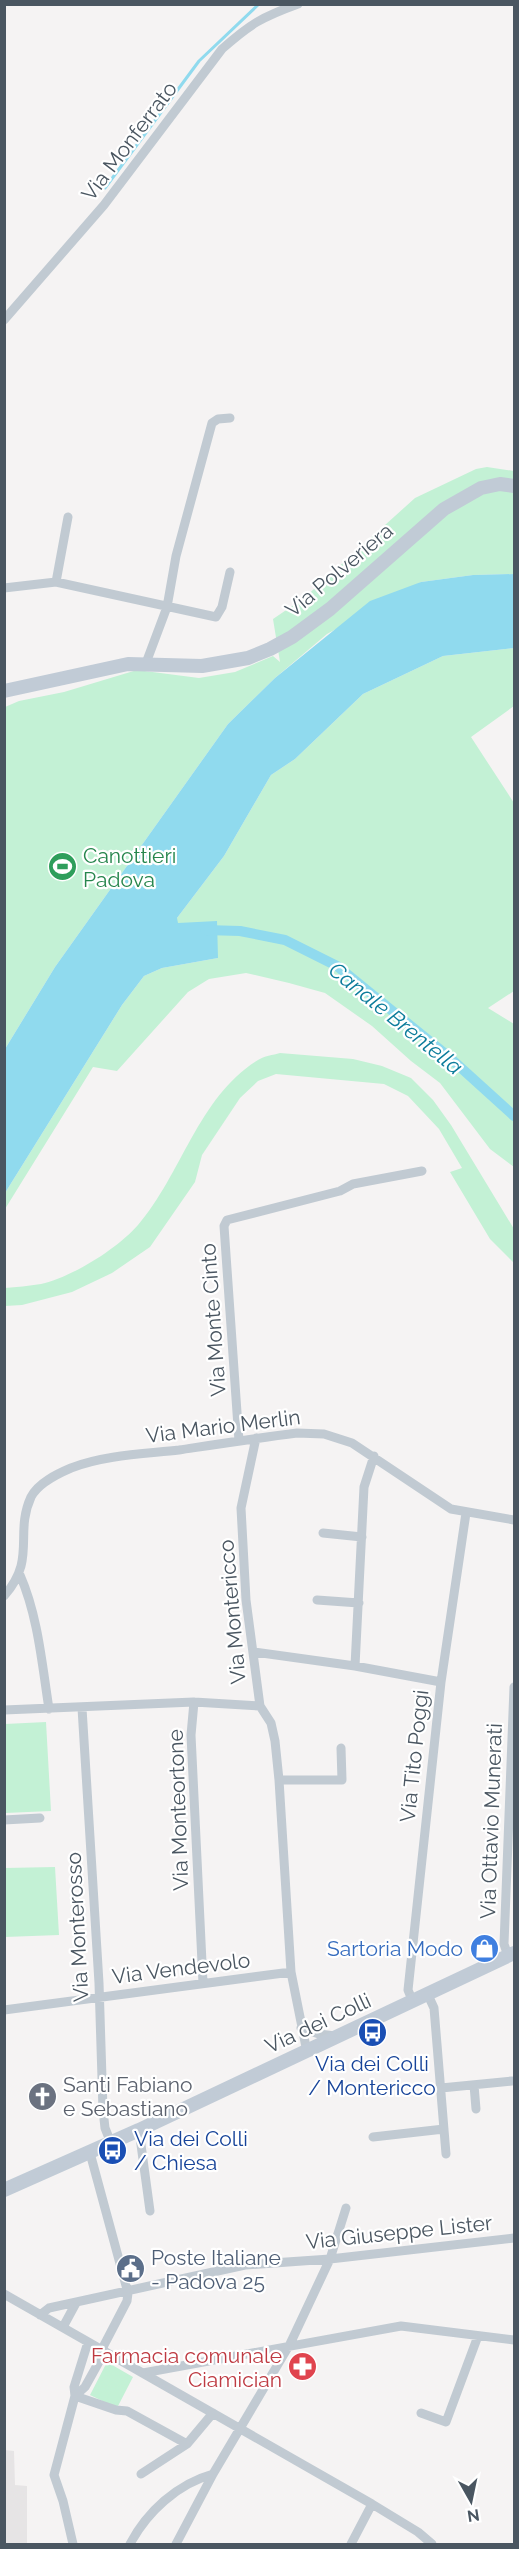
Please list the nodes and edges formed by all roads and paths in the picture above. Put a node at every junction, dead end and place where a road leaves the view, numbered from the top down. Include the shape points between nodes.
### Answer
1 (298, 4) edge
2 (4, 320) edge
3 (230, 418) dead end
4 (514, 486) edge
5 (68, 517) dead end
6 (230, 572) dead end
7 (56, 582) junction
8 (4, 588) edge
9 (167, 607) junction
10 (146, 663) junction
11 (4, 691) edge
12 (422, 1171) dead end
13 (256, 1438) junction
14 (239, 1441) junction
15 (374, 1456) junction
16 (466, 1513) junction
17 (514, 1520) edge
18 (323, 1533) dead end
19 (362, 1537) junction
20 (20, 1575) junction
21 (4, 1596) edge
22 (316, 1600) dead end
23 (359, 1603) junction
24 (254, 1652) junction
25 (356, 1666) junction
26 (441, 1682) junction
27 (514, 1686) edge
28 (194, 1702) junction
29 (260, 1706) junction
30 (82, 1708) junction
31 (49, 1709) junction
32 (4, 1710) edge
33 (341, 1748) dead end
34 (279, 1780) junction
35 (40, 1818) dead end
36 (4, 1820) edge
37 (511, 1955) edge
38 (291, 1972) junction
39 (203, 1983) junction
40 (428, 1995) junction
41 (99, 1996) junction
42 (413, 2002) junction
43 (4, 2010) edge
44 (301, 2028) junction
45 (341, 2036) junction
46 (307, 2052) junction
47 (512, 2081) dead end
48 (474, 2085) junction
49 (441, 2088) junction
50 (476, 2109) dead end
51 (444, 2129) junction
52 (139, 2130) junction
53 (373, 2138) dead end
54 (111, 2143) junction
55 (90, 2153) junction
56 (446, 2154) dead end
57 (4, 2190) edge
58 (346, 2208) dead end
59 (150, 2211) dead end
60 (514, 2238) edge
61 (330, 2259) junction
62 (128, 2292) junction
63 (4, 2294) edge
64 (76, 2303) junction
65 (40, 2315) junction
66 (63, 2327) junction
67 (478, 2336) junction
68 (514, 2340) edge
69 (88, 2342) junction
70 (290, 2344) junction
71 (103, 2350) junction
72 (143, 2373) junction
73 (75, 2396) junction
74 (213, 2413) junction
75 (421, 2413) dead end
76 (241, 2429) junction
77 (187, 2444) junction
78 (141, 2474) dead end
79 (213, 2474) junction
80 (372, 2504) junction
81 (73, 2544) edge
82 (130, 2544) edge
83 (176, 2544) edge
84 (351, 2544) edge
85 (432, 2544) edge

1 - 2 street, Via Monferrato via 264,16 222,49 104,205
3 - 9 street via 213,423 176,556
4 - 10 street, Via Polveriera via 481,488 444,509 330,609 270,649 202,666
5 - 7 street
6 - 9 street via 216,617
7 - 8 street
7 - 9 street
9 - 10 street
10 - 11 street, Via Polveriera
12 - 14 street, Via Monte Cinto via 353,1184 340,1191 226,1220
13 - 14 street, Via Mario Merlin
13 - 15 street, Via Mario Merlin via 324,1434 352,1443
13 - 24 street, Via Montericco via 241,1508 246,1600
14 - 20 street, Via Mario Merlin via 128,1455 71,1468 39,1485 25,1516 25,1553
15 - 16 street, Via Mario Merlin via 439,1502
15 - 19 street via 364,1487
16 - 17 street, Via Mario Merlin
16 - 26 street, Via Tito Poggi
18 - 19 street
19 - 23 street
20 - 21 street, Via Mario Merlin
20 - 31 street via 27,1589
22 - 23 street
23 - 25 street
24 - 25 street
24 - 29 street, Via Montericco
25 - 26 street
26 - 42 street, Via Tito Poggi via 408,1990
27 - 37 street, Via Ottavio Munerati via 504,1944
28 - 29 street, Via Monteortone
28 - 30 street
28 - 39 street, Via Monteortone via 191,1735
29 - 34 street, Via Montericco via 271,1723
30 - 31 street
30 - 41 street, Via Monterosso
31 - 32 street
33 - 34 street via 342,1780
34 - 38 street, Via Montericco
35 - 36 street
37 - 40 street, Via dei Colli
38 - 39 street, Via Vendevolo
38 - 44 street, Via Montericco
39 - 41 street, Via Vendevolo
40 - 42 street, Via dei Colli
40 - 49 street via 434,2008
41 - 43 street, Via Vendevolo
41 - 54 street, Via Monterosso via 103,2110
42 - 45 street, Via dei Colli
44 - 45 street
44 - 46 street, Via Montericco
45 - 46 street, Via dei Colli
46 - 52 street, Via dei Colli
47 - 48 street
48 - 49 street
48 - 50 street
49 - 51 street
51 - 53 street
51 - 56 street
52 - 54 street, Via dei Colli
52 - 59 street
54 - 55 street, Via dei Colli
55 - 57 street, Via dei Colli
55 - 62 street
58 - 61 street
60 - 61 street, Via Giuseppe Lister
61 - 62 street, Via Giuseppe Lister via 245,2265
61 - 70 street
62 - 64 street, Via Giuseppe Lister
62 - 71 street
63 - 65 street
64 - 65 street, Via Giuseppe Lister via 49,2308
64 - 66 street
65 - 66 street
66 - 69 street
67 - 68 street
67 - 70 street via 401,2326
67 - 75 street via 446,2422
69 - 71 street
69 - 73 street via 74,2386
70 - 72 street
70 - 76 street
71 - 72 street
71 - 73 street via 85,2387
72 - 74 street
73 - 77 street via 127,2411
73 - 81 street via 54,2475
74 - 76 street
74 - 77 street
76 - 79 street
76 - 80 street
77 - 78 street
79 - 82 street via 199,2478 155,2508
79 - 83 street
80 - 84 street
80 - 85 street

